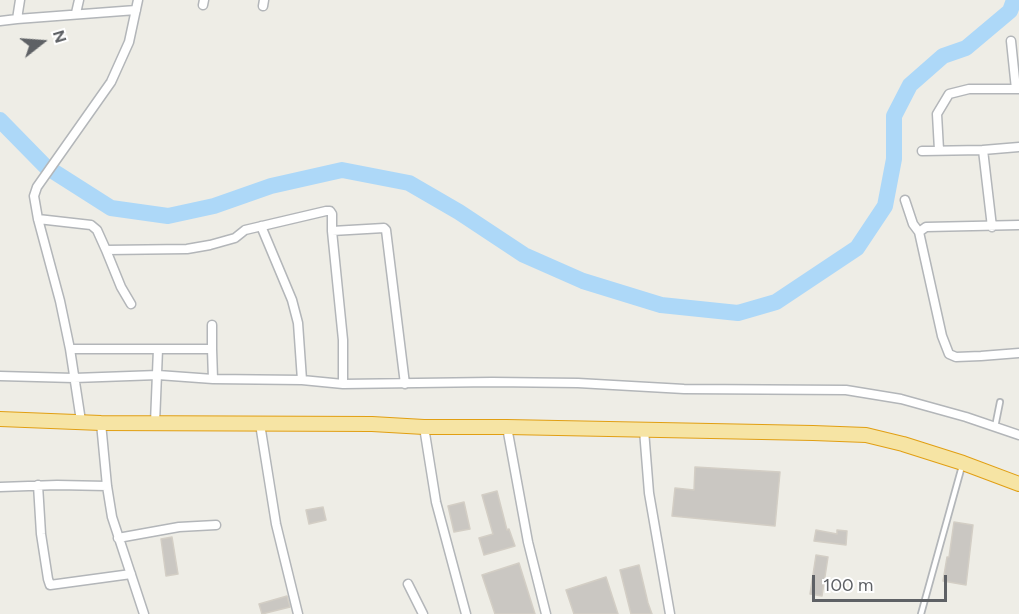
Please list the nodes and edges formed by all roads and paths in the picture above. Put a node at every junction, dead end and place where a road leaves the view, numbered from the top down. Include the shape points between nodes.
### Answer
1 (20, 0) edge
2 (78, 0) edge
3 (138, 0) edge
4 (136, 10) junction
5 (76, 13) junction
6 (17, 20) junction
7 (0, 21) edge
8 (1011, 41) dead end
9 (1017, 89) edge
10 (1019, 147) edge
11 (939, 150) junction
12 (983, 150) junction
13 (922, 151) dead end
14 (906, 200) dead end
15 (38, 219) junction
16 (1019, 225) edge
17 (261, 226) junction
18 (992, 227) junction
19 (332, 231) junction
20 (919, 232) junction
21 (106, 250) junction
22 (131, 304) dead end
23 (212, 325) dead end
24 (70, 349) junction
25 (158, 349) junction
26 (212, 349) junction
27 (1019, 353) edge
28 (158, 375) junction
29 (0, 376) edge
30 (74, 378) junction
31 (213, 379) junction
32 (302, 380) junction
33 (344, 384) junction
34 (405, 384) junction
35 (1000, 402) dead end
36 (0, 419) edge
37 (81, 421) junction
38 (101, 423) junction
39 (155, 423) junction
40 (260, 424) junction
41 (424, 427) junction
42 (507, 427) junction
43 (995, 427) junction
44 (644, 430) junction
45 (1019, 435) edge
46 (963, 463) junction
47 (1019, 484) edge
48 (38, 485) junction
49 (107, 486) junction
50 (0, 487) edge
51 (216, 525) dead end
52 (118, 538) junction
53 (131, 574) junction
54 (408, 584) dead end
55 (144, 614) edge
56 (298, 614) edge
57 (423, 614) edge
58 (466, 614) edge
59 (546, 614) edge
60 (670, 614) edge
61 (921, 614) edge

1 - 6 street
2 - 5 street
3 - 4 street
4 - 5 street
4 - 15 street via 120,65 37,187 34,202
5 - 6 street
6 - 7 street
8 - 9 street
9 - 11 street via 969,89 948,94 937,114
10 - 12 street
11 - 12 street
11 - 13 street
12 - 18 street
14 - 20 street
15 - 21 street via 91,225
15 - 24 street
16 - 18 street
17 - 19 street via 328,211 332,214
17 - 21 street via 245,230 232,240 198,247
17 - 32 street via 292,300 298,323
18 - 20 street via 926,227
19 - 33 street
19 - 34 street via 385,229
20 - 27 street via 942,336 950,354 956,357
21 - 22 street
23 - 26 street
24 - 25 street
24 - 30 street
25 - 26 street
25 - 28 street
26 - 31 street
28 - 30 street
28 - 31 street
28 - 39 street
29 - 30 street
30 - 37 street
31 - 32 street
32 - 33 street
33 - 34 street
34 - 43 street via 557,383 846,390 901,399
35 - 43 lane
36 - 37 highway
37 - 38 highway
38 - 39 highway
38 - 49 street
39 - 40 highway
40 - 41 highway
40 - 56 street via 276,524
41 - 42 highway
41 - 58 street via 436,502
42 - 44 highway
42 - 59 street
43 - 45 street
44 - 46 highway via 866,435
44 - 60 street via 649,493
46 - 47 highway
46 - 61 lane
48 - 49 street
48 - 50 street
48 - 53 street via 50,585
49 - 52 street
51 - 52 street
52 - 53 street
53 - 55 street
54 - 57 street

